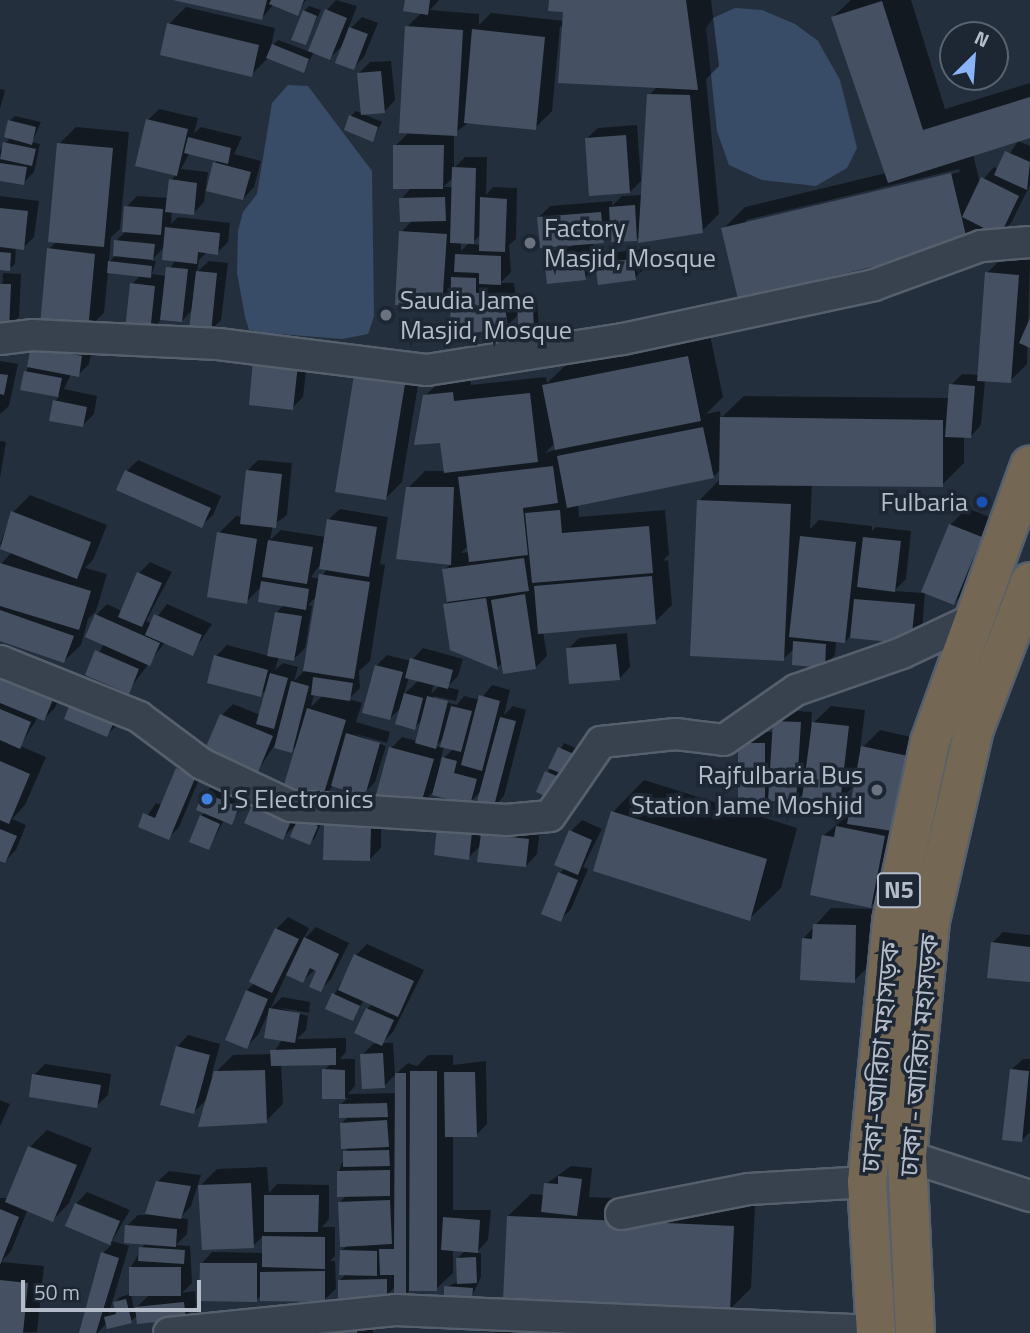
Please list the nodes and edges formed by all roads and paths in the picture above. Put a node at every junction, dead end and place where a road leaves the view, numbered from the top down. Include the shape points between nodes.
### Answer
1 (1030, 242) edge
2 (0, 340) edge
3 (1030, 466) edge
4 (1030, 582) edge
5 (974, 619) junction
6 (0, 660) edge
7 (906, 1156) junction
8 (867, 1182) junction
9 (1030, 1196) edge
10 (621, 1214) dead end
11 (876, 1332) edge
12 (169, 1333) edge
13 (915, 1333) edge

1 - 2 street via 981,246 874,285 636,336 427,370 218,344 32,335
3 - 5 highway, ঢাকা-আরিচা মহাসড়ক / N5
4 - 7 highway, ঢাকা - আরিচা মহাসড়ক / N5 via 974,729 930,921
5 - 6 street via 902,653 796,690 724,740 676,734 601,742 550,816 506,820 291,806 202,764 139,717
5 - 8 highway, ঢাকা-আরিচা মহাসড়ক / N5 via 930,742 892,921
7 - 9 street
7 - 13 highway, ঢাকা - আরিচা মহাসড়ক / N5
8 - 10 street via 749,1189
8 - 11 highway, ঢাকা-আরিচা মহাসড়ক / N5
11 - 12 street via 396,1310

